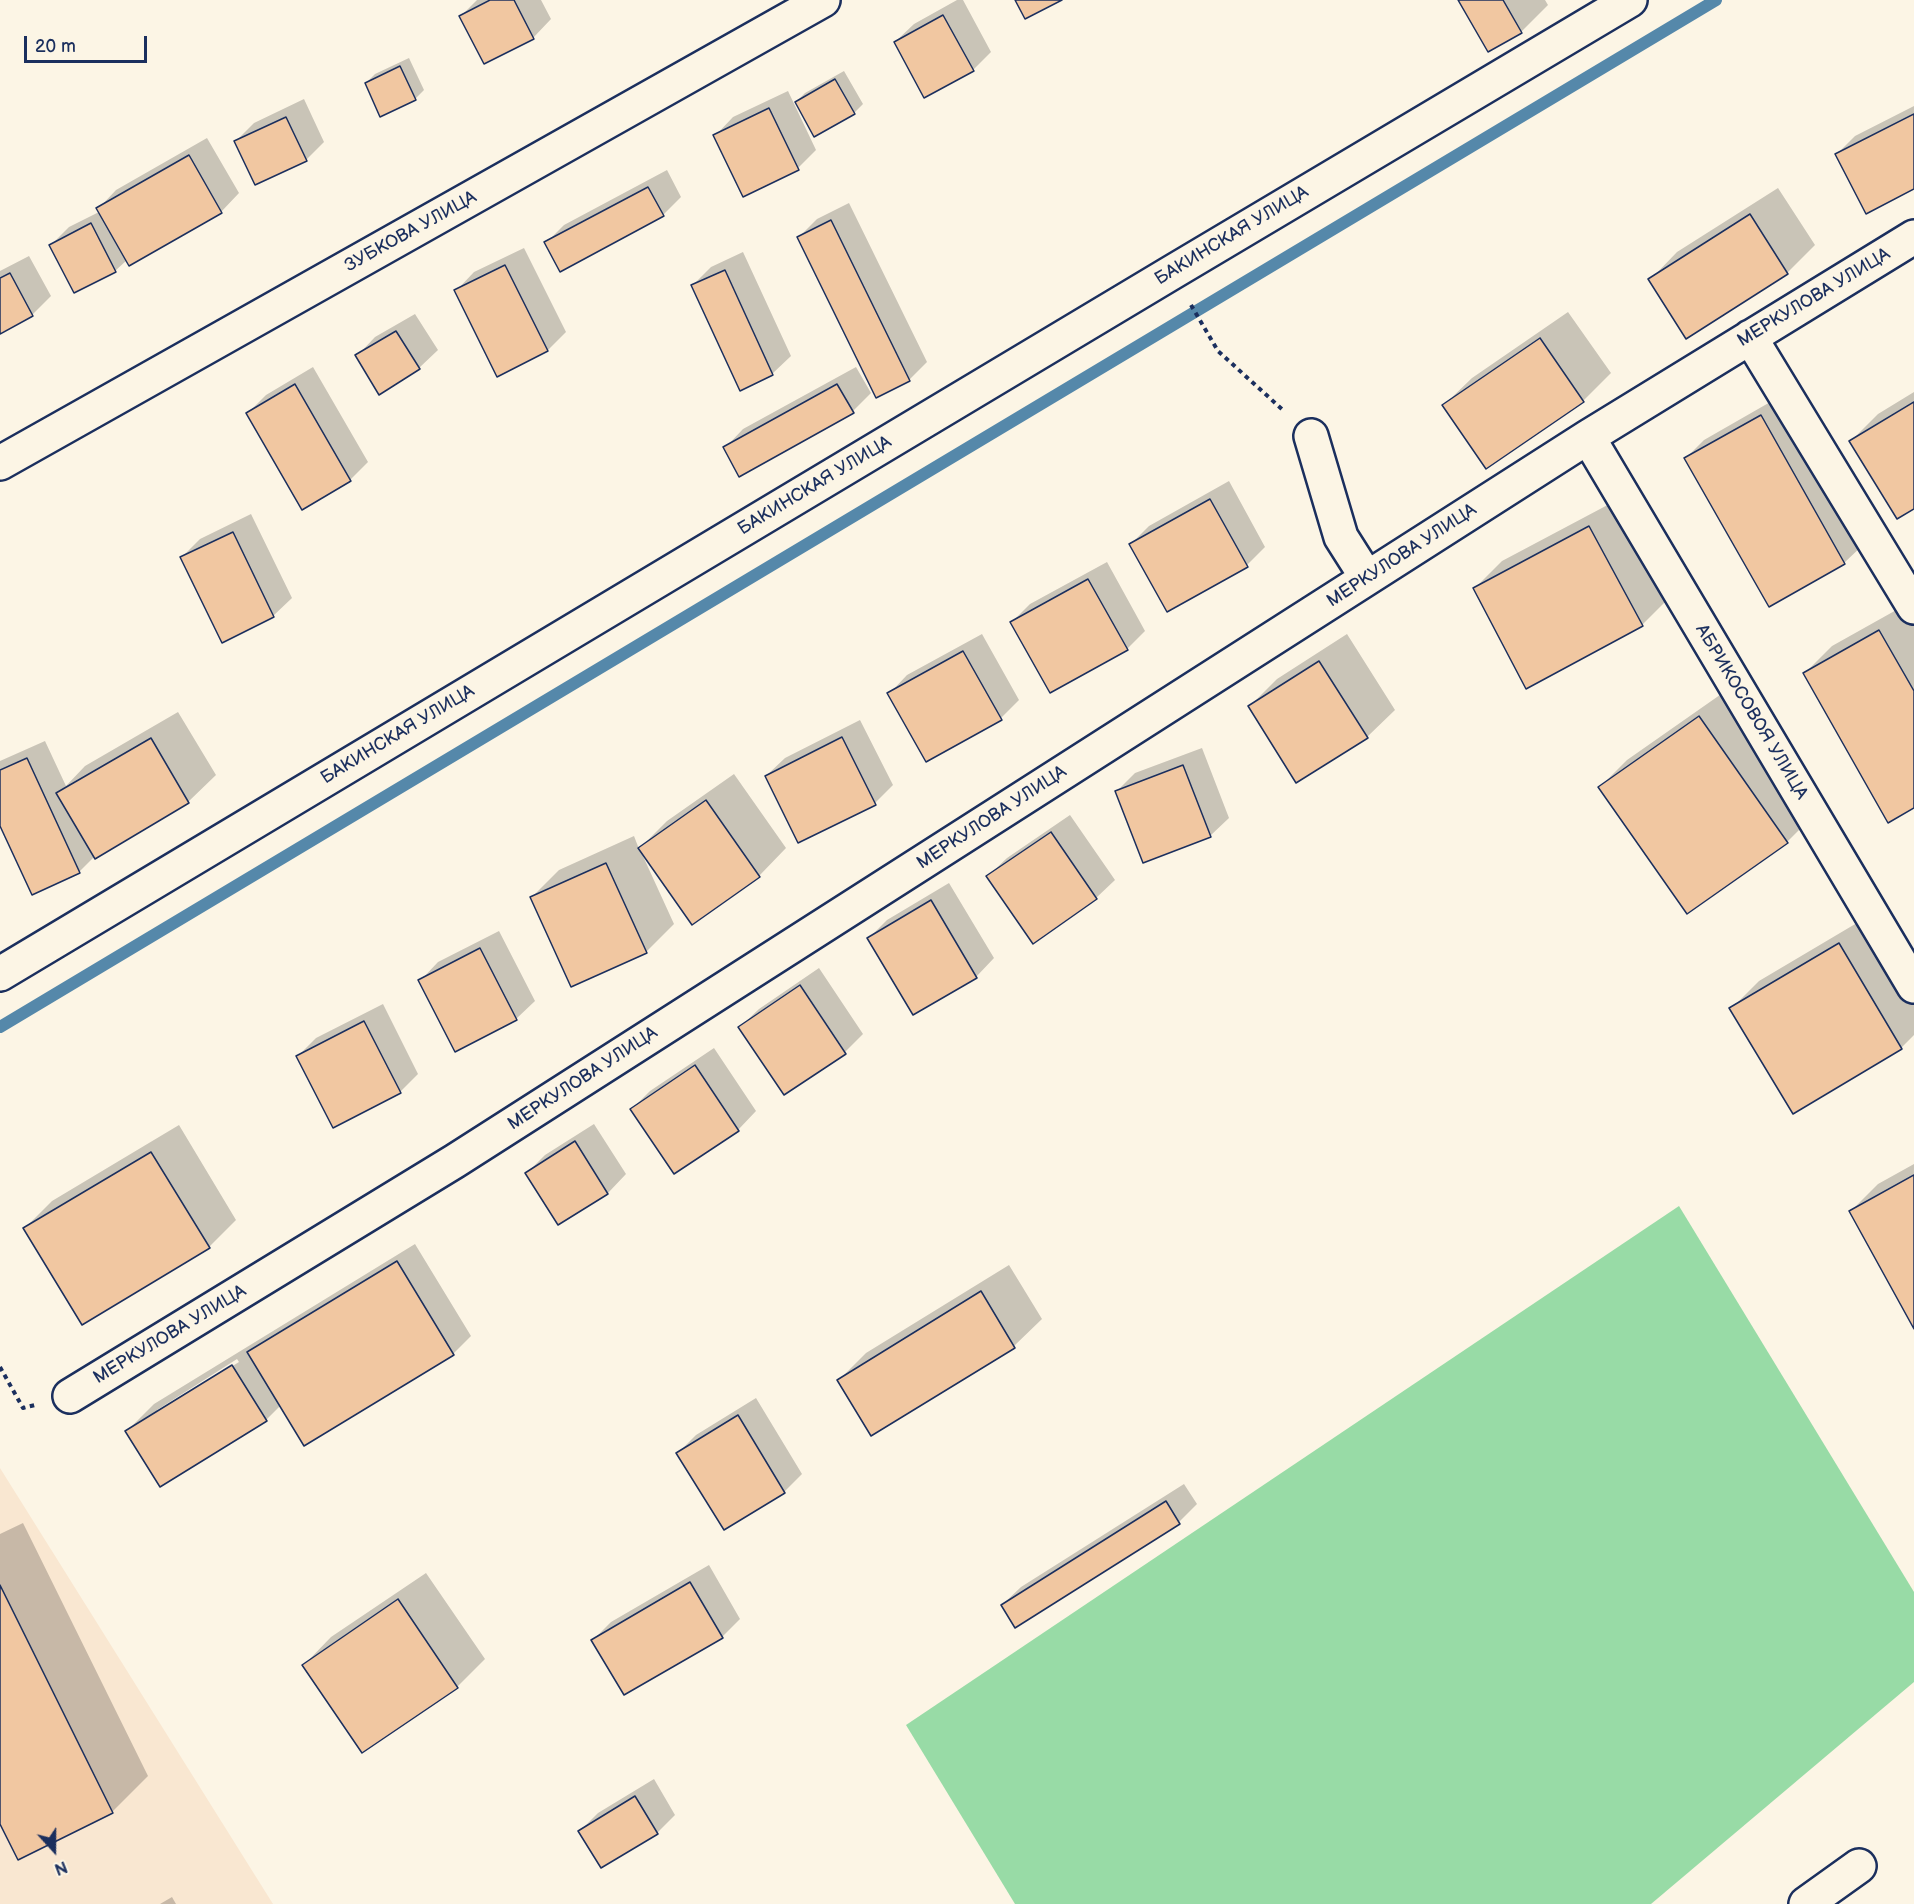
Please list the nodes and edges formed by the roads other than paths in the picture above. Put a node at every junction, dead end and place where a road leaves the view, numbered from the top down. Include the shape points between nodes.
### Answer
1 (823, 0) edge
2 (1630, 0) edge
3 (1914, 237) edge
4 (1750, 337) junction
5 (1311, 436) road end
6 (1588, 437) junction
7 (0, 463) edge
8 (1367, 578) junction
9 (1914, 608) edge
10 (0, 974) edge
11 (1914, 986) edge
12 (70, 1396) road end
13 (1859, 1866) dead end
14 (1806, 1904) edge

1 - 7 street, ЗУБКОВА УЛИЦА
2 - 10 street, БАКИНСКАЯ УЛИЦА
3 - 4 street, МЕРКУЛОВА УЛИЦА
4 - 6 street, МЕРКУЛОВА УЛИЦА
4 - 9 street
5 - 8 street via 1341,537
6 - 8 street, МЕРКУЛОВА УЛИЦА
6 - 11 street, АБРИКОСОВОЯ УЛИЦА
8 - 12 street, МЕРКУЛОВА УЛИЦА via 455,1161
13 - 14 street

